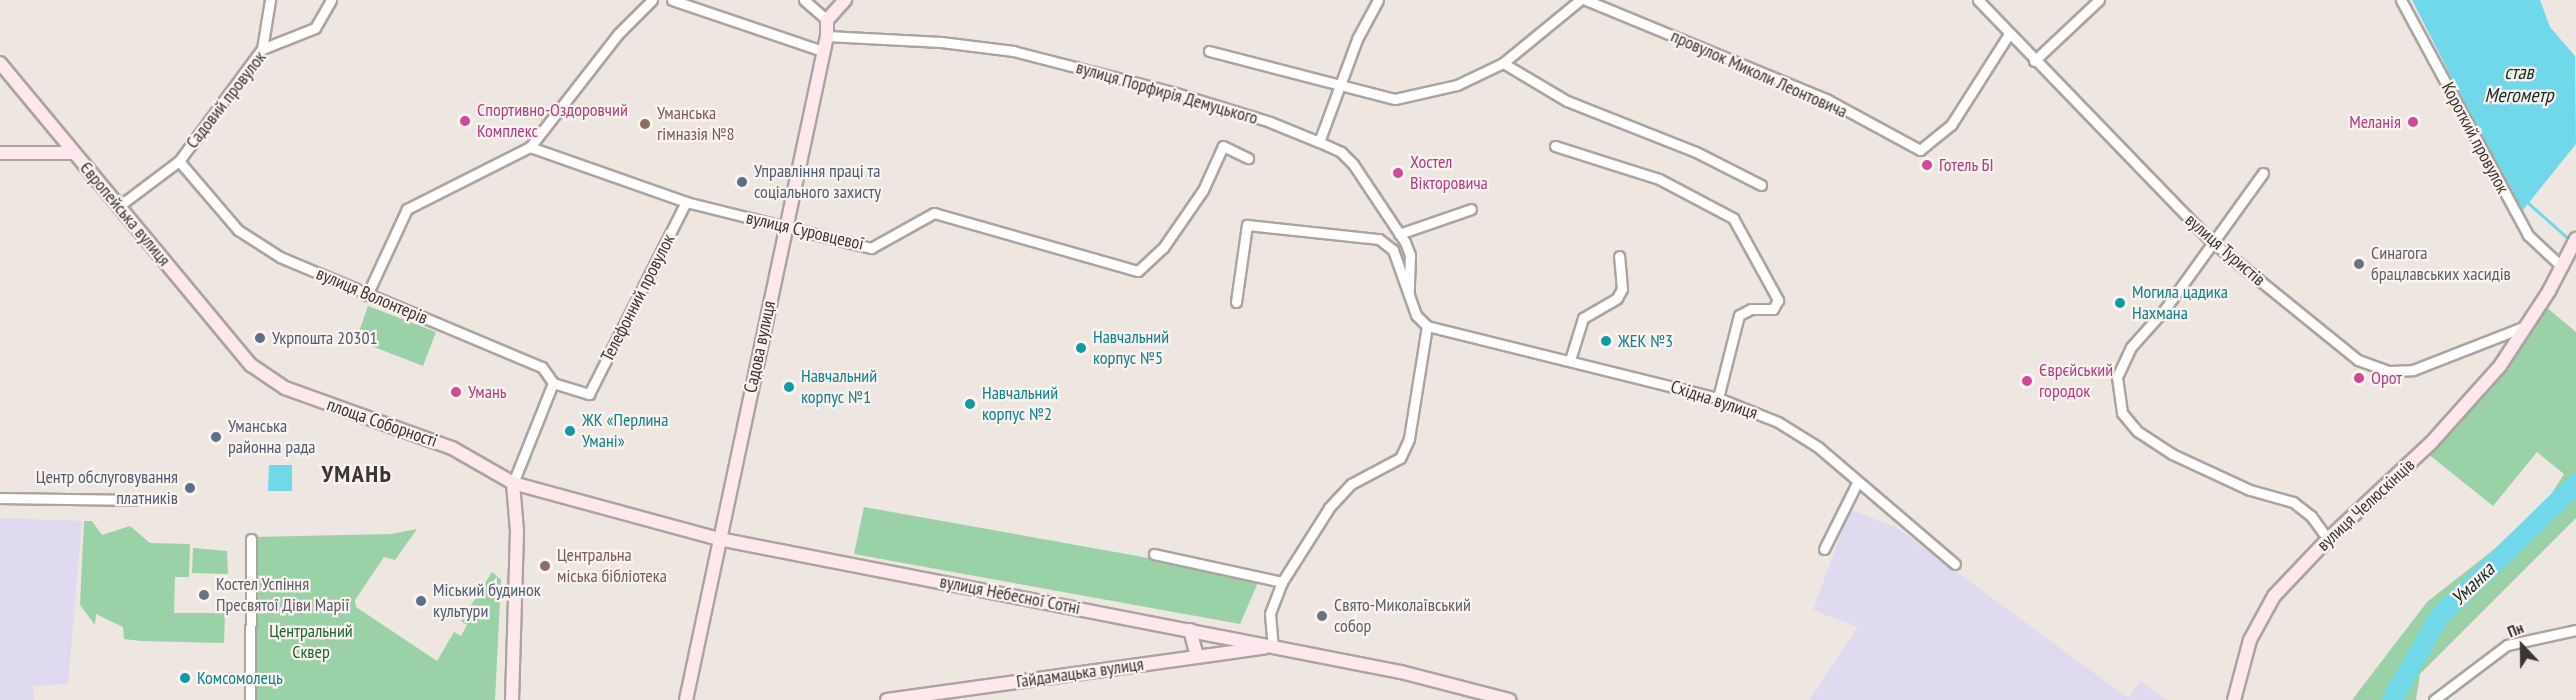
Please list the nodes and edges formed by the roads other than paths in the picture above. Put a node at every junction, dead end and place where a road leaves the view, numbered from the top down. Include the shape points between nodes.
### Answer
1 (270, 0) edge
2 (331, 0) edge
3 (652, 0) edge
4 (672, 0) edge
5 (804, 0) edge
6 (845, 0) edge
7 (1378, 0) edge
8 (1580, 0) edge
9 (1586, 0) edge
10 (1978, 0) edge
11 (2099, 0) edge
12 (2401, 0) edge
13 (827, 20) junction
14 (2009, 34) junction
15 (827, 36) junction
16 (262, 49) junction
17 (823, 51) junction
18 (1209, 51) dead end
19 (2034, 61) junction
20 (0, 63) edge
21 (1503, 63) junction
22 (1339, 87) junction
23 (1319, 142) junction
24 (1555, 146) dead end
25 (530, 147) junction
26 (0, 153) edge
27 (74, 153) junction
28 (1248, 158) dead end
29 (179, 161) junction
30 (2263, 173) dead end
31 (1761, 185) dead end
32 (686, 202) junction
33 (119, 206) junction
34 (1471, 209) dead end
35 (786, 228) junction
36 (1400, 234) junction
37 (2576, 239) edge
38 (2211, 241) junction
39 (1619, 256) dead end
40 (2564, 262) junction
41 (1409, 293) junction
42 (367, 295) junction
43 (1236, 302) dead end
44 (1427, 326) junction
45 (2527, 326) junction
46 (1570, 360) junction
47 (251, 365) joint
48 (553, 383) junction
49 (589, 394) joint
50 (1718, 398) junction
51 (513, 483) junction
52 (1857, 483) junction
53 (0, 498) edge
54 (135, 500) dead end
55 (251, 539) dead end
56 (719, 539) junction
57 (2328, 539) junction
58 (1824, 549) dead end
59 (1154, 554) dead end
60 (1955, 564) dead end
61 (1282, 582) junction
62 (1190, 630) junction
63 (2576, 630) edge
64 (1273, 647) junction
65 (1197, 657) junction
66 (956, 695) edge
67 (250, 700) edge
68 (512, 700) edge
69 (686, 700) edge
70 (887, 700) edge
71 (1509, 700) edge
72 (2234, 700) edge
73 (2434, 700) edge

1 - 16 street
2 - 16 street, Садовий провулок via 315,28
3 - 25 street via 618,34
4 - 17 street
5 - 13 street
6 - 13 main road
7 - 22 street
8 - 21 street
9 - 14 street, провулок Миколи Леонтовича via 1826,99 1920,150 1951,125
10 - 14 street, вулиця Туристів
11 - 19 street
12 - 40 street, Короткий провулок via 2528,235
13 - 15 main road, Садова вулиця
14 - 19 street, вулиця Туристів
15 - 17 main road, Садова вулиця
15 - 23 street, вулиця Порфирія Демуцького via 941,42 1013,51 1176,93 1270,122
16 - 29 street, Садовий провулок
17 - 35 main road, Садова вулиця
18 - 22 street
19 - 38 street, вулиця Туристів
20 - 27 main road, Європейська вулиця
21 - 22 street via 1457,85 1395,99
21 - 31 street via 1567,101 1696,152
22 - 23 street
23 - 36 street, вулиця Порфирія Демуцького via 1341,152 1353,165
24 - 50 street via 1659,179 1733,218 1778,300 1773,309 1752,309 1739,315
25 - 32 street, вулиця Суровцевої
25 - 42 street via 407,209
26 - 27 main road
27 - 33 main road, Європейська вулиця
28 - 35 street, вулиця Суровцевої via 1223,146 1208,180 1163,248 1138,271 934,213 871,248
29 - 33 street, Садовий провулок
29 - 42 street, вулиця Волонтерів via 250,240
30 - 38 street
32 - 35 street, вулиця Суровцевої
32 - 49 street, Телефонний провулок
33 - 47 main road, Європейська вулиця
34 - 36 street
35 - 56 main road, Садова вулиця
36 - 41 street, вулиця Порфирія Демуцького via 1410,255
37 - 40 main road, вулиця Челюскінців
38 - 45 street, вулиця Туристів via 2358,360 2389,371 2413,370 2455,357
38 - 57 street via 2164,309 2131,347 2117,377 2122,413 2137,431 2172,454 2250,490 2293,502 2311,516
39 - 46 street via 1622,289 1617,298 1583,318
40 - 45 main road, вулиця Челюскінців
41 - 43 street via 1393,250 1379,239 1246,225
41 - 44 street via 1416,315
42 - 48 street, вулиця Волонтерів via 542,367
44 - 46 street, Східна вулиця
44 - 61 street via 1409,439 1400,458 1351,484 1329,508
45 - 57 main road, вулиця Челюскінців via 2500,366 2431,443
46 - 50 street, Східна вулиця
47 - 51 main road, площа Соборності via 285,388 452,448
48 - 49 street, вулиця Волонтерів
48 - 51 street
50 - 52 street, Східна вулиця via 1794,430
51 - 56 main road, вулиця Небесної Сотні
51 - 68 main road via 517,531
52 - 58 street
52 - 60 street, Східна вулиця
53 - 54 street
55 - 67 street
56 - 62 main road, вулиця Небесної Сотні
56 - 69 main road, Садова вулиця
57 - 72 main road, вулиця Челюскінців via 2274,596 2250,640
59 - 61 street
61 - 64 street via 1270,614
62 - 64 main road, вулиця Небесної Сотні
62 - 65 main road
63 - 73 street via 2507,645
64 - 65 main road, Гайдамацька вулиця
64 - 71 main road, вулиця Небесної Сотні via 1450,683
65 - 66 main road, Гайдамацька вулиця
66 - 70 main road, Гайдамацька вулиця

